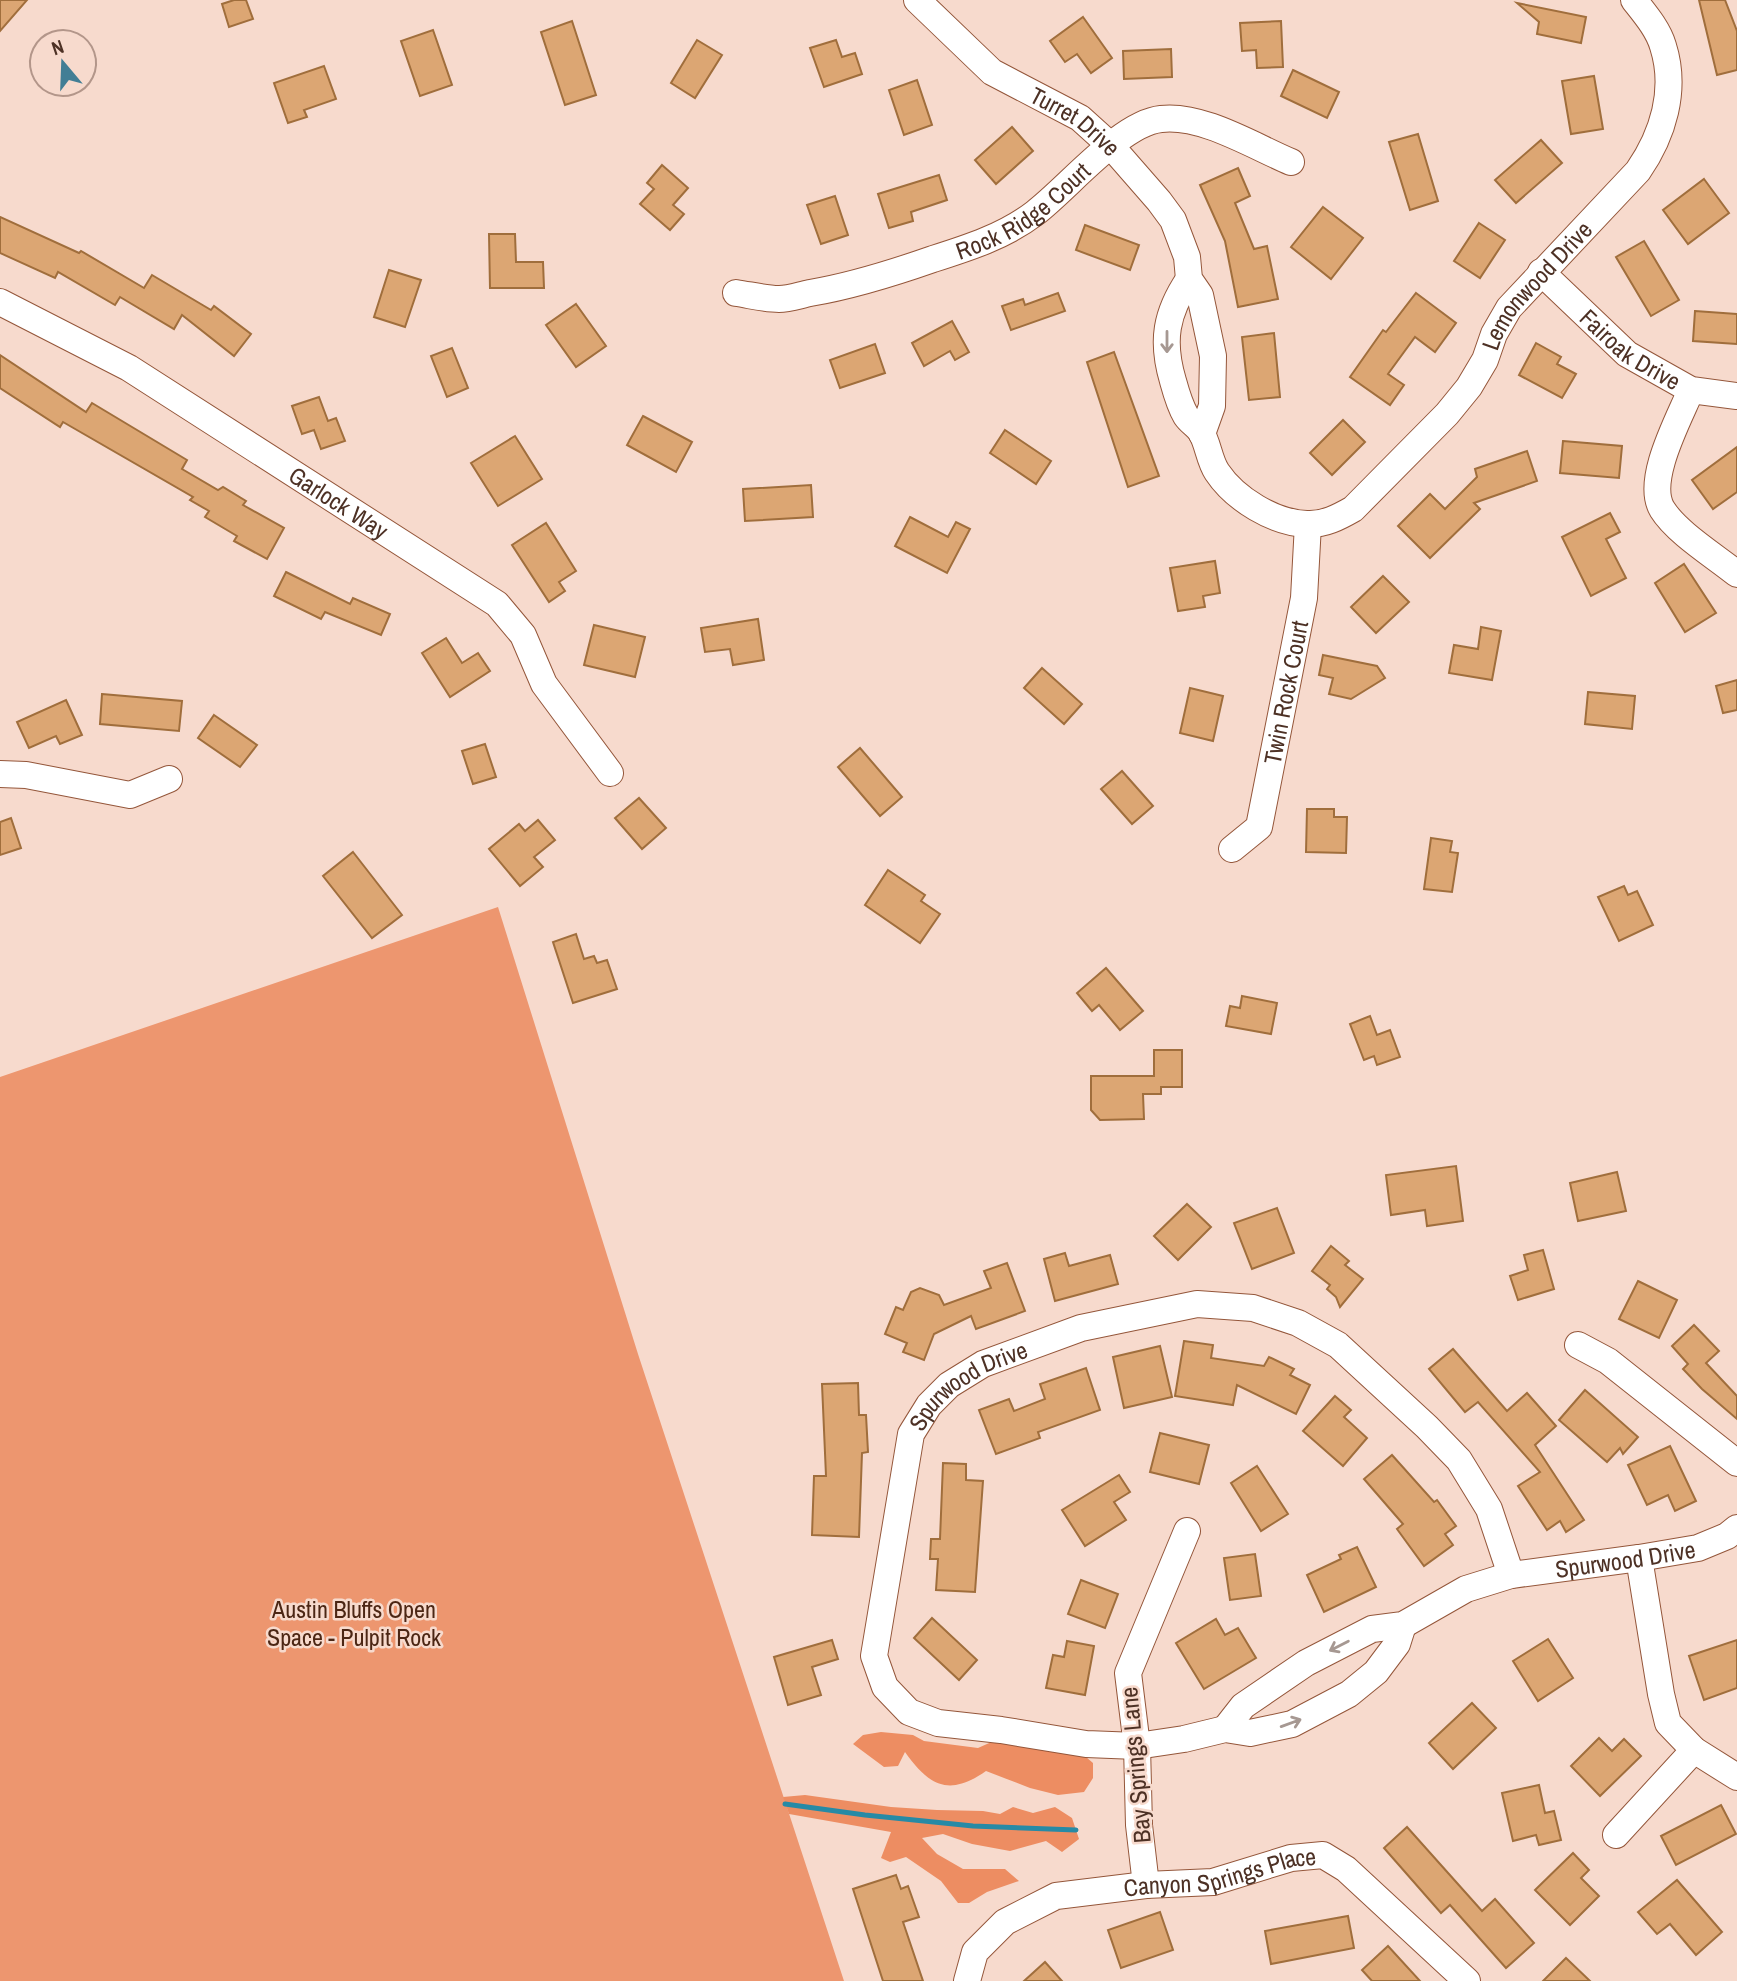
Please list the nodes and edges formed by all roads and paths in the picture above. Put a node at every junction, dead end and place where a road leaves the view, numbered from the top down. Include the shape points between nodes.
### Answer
1 (917, 0) edge
2 (1634, 0) edge
3 (1111, 146) junction
4 (1291, 162) dead end
5 (1541, 272) junction
6 (1189, 279) junction
7 (736, 293) dead end
8 (0, 302) edge
9 (1691, 390) junction
10 (1737, 396) edge
11 (1202, 434) junction
12 (1308, 524) junction
13 (1737, 574) edge
14 (610, 773) dead end
15 (0, 774) edge
16 (169, 779) dead end
17 (1232, 849) dead end
18 (1578, 1345) dead end
19 (1737, 1463) edge
20 (1737, 1528) edge
21 (1187, 1531) dead end
22 (1639, 1558) junction
23 (1510, 1575) junction
24 (1403, 1625) junction
25 (1225, 1729) junction
26 (1137, 1746) junction
27 (1694, 1750) junction
28 (1737, 1777) edge
29 (1616, 1835) dead end
30 (1146, 1885) junction
31 (967, 1981) edge
32 (1467, 1981) edge

1 - 3 street, Turret Drive via 992,72 1071,112
2 - 5 street, Lemonwood Drive via 1663,45 1668,103 1661,129 1637,171
3 - 4 street, Rock Ridge Court via 1147,122 1181,118 1201,122
3 - 6 street, Turret Drive via 1173,220 1187,257
3 - 7 street, Rock Ridge Court via 1034,214 966,248 833,289 779,299
5 - 9 street, Fairoak Drive via 1627,354
5 - 12 street, Lemonwood Drive via 1509,308 1485,360 1447,414 1353,509 1335,519
6 - 11 street, Turret Drive via 1200,295 1213,356 1212,406
6 -> 11 street via 1173,307 1166,338 1168,365 1185,415
8 - 14 street, Garlock Way via 129,368 497,604 523,635 544,684
9 - 10 street, Fairoak Drive
9 - 13 street via 1665,452 1657,491 1662,509 1677,526
11 - 12 street via 1217,471 1231,488 1269,515
12 - 17 street, Twin Rock Court via 1304,598 1259,827
15 - 16 street via 130,795
18 - 19 street via 1608,1361
20 - 22 street, Spurwood Drive via 1698,1548
21 - 26 street, Bay Springs Lane via 1128,1673
22 - 23 street, Spurwood Drive
22 - 27 street via 1668,1723
23 - 24 street, Spurwood Drive via 1466,1589
23 - 26 street, Spurwood Drive via 1489,1509 1459,1460 1338,1345 1298,1323 1253,1308 1197,1304 1081,1328 984,1364 949,1385 929,1405 911,1434 874,1656 885,1687 909,1712 938,1723 1086,1744
24 -> 25 street, Spurwood Drive via 1372,1629 1306,1663 1243,1706
25 -> 24 street, Spurwood Drive via 1250,1733 1292,1724 1349,1694 1376,1672 1397,1644
25 - 26 street, Spurwood Drive
26 - 30 street, Bay Springs Lane
27 - 28 street
27 - 29 street
30 - 31 street, Canyon Springs Place via 1056,1896 1005,1922 975,1952
30 - 32 street, Canyon Springs Place via 1213,1882 1291,1858 1323,1855 1346,1869

